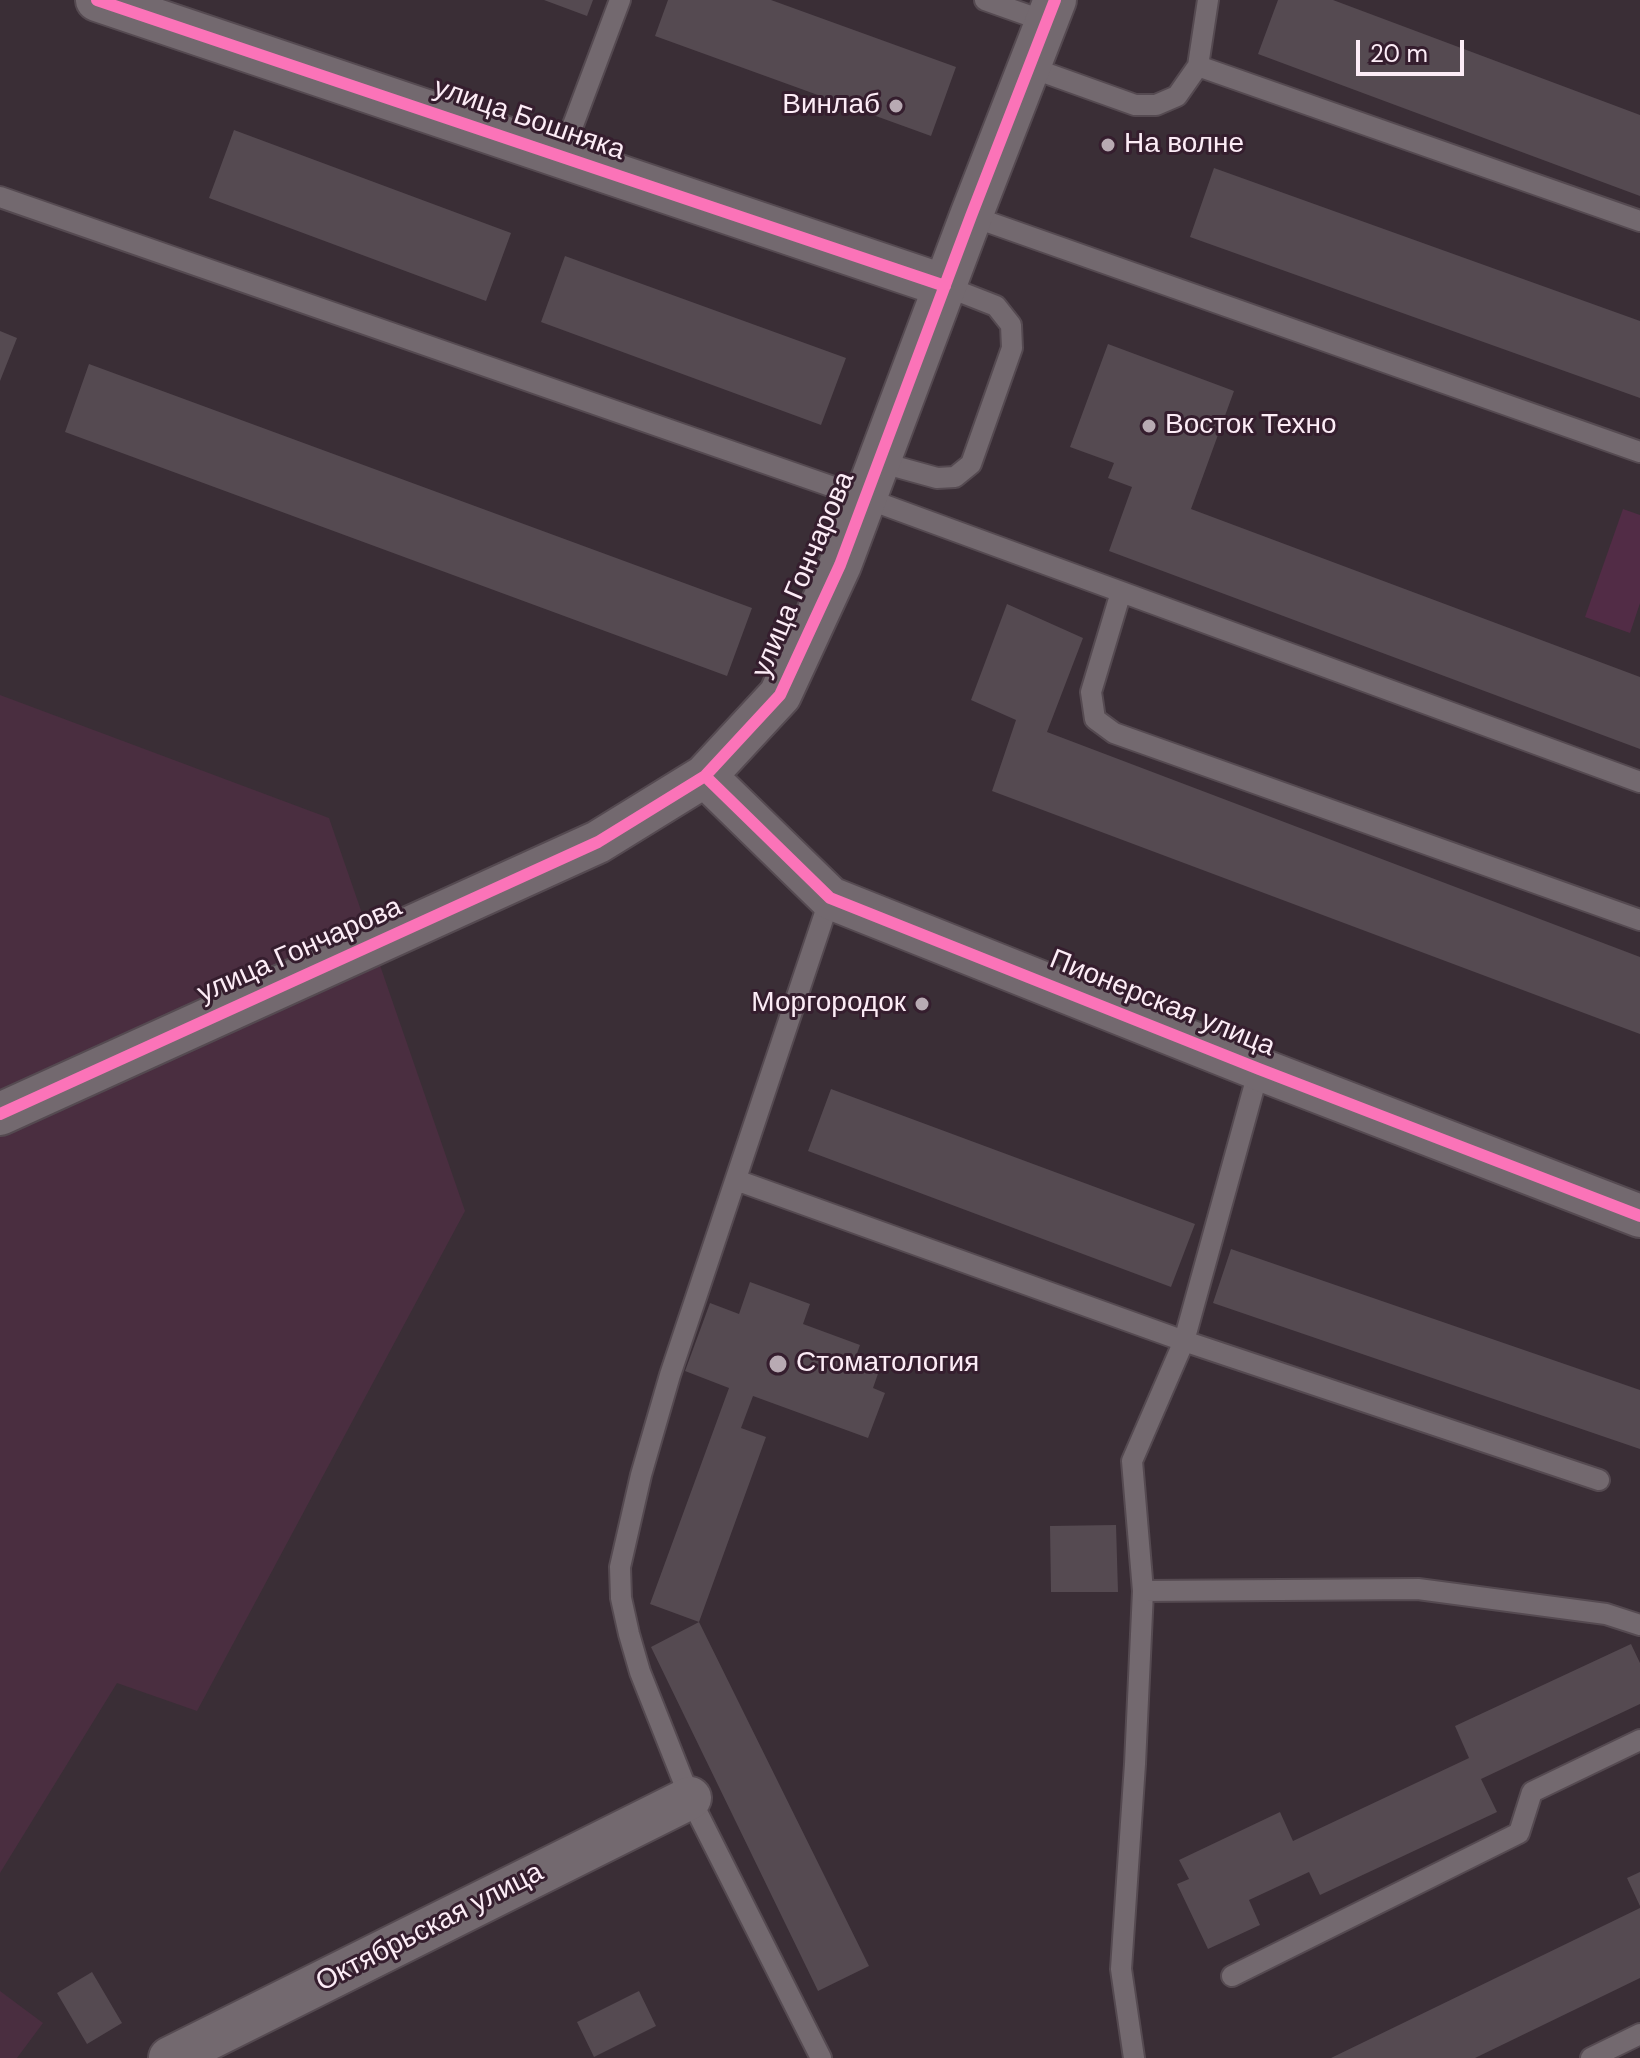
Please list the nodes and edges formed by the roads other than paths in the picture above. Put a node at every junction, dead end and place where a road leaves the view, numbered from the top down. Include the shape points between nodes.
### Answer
1 (97, 0) edge
2 (620, 0) edge
3 (985, 0) edge
4 (1208, 0) edge
5 (1051, 11) edge
6 (1198, 66) junction
7 (1029, 67) junction
8 (561, 157) junction
9 (0, 197) edge
10 (971, 216) junction
11 (1640, 221) edge
12 (945, 286) junction
13 (1640, 452) edge
14 (872, 480) junction
15 (1121, 592) junction
16 (705, 776) junction
17 (1640, 782) edge
18 (830, 898) junction
19 (1640, 920) edge
20 (1259, 1069) junction
21 (0, 1114) edge
22 (736, 1180) junction
23 (1640, 1216) edge
24 (1184, 1341) junction
25 (1599, 1480) dead end
26 (1143, 1591) junction
27 (1640, 1625) edge
28 (1640, 1740) edge
29 (690, 1798) junction
30 (1232, 1976) dead end
31 (1640, 2034) edge
32 (170, 2058) edge
33 (821, 2058) edge
34 (1134, 2058) edge
35 (1591, 2058) edge

1 - 8 street, улица Бошняка
2 - 8 lane
3 - 5 lane
4 - 6 lane
5 - 7 street, улица Гончарова
6 - 7 lane via 1177,96 1156,105 1135,105
6 - 11 lane
7 - 10 street, улица Гончарова
8 - 12 street, улица Бошняка
9 - 14 lane
10 - 12 street, улица Гончарова
10 - 13 lane
12 - 14 street, улица Гончарова
12 - 14 lane via 996,306 1011,325 1012,348 971,464 955,477
14 - 15 lane
14 - 16 street, улица Гончарова via 840,565 780,695
15 - 17 lane
15 - 19 lane via 1091,692 1095,719 1114,733
16 - 18 street, Пионерская улица
16 - 21 street, улица Гончарова via 598,842
18 - 20 street, Пионерская улица
18 - 22 lane
20 - 23 street, Пионерская улица
20 - 24 lane
22 - 24 lane
22 - 29 lane via 670,1375 620,1567 621,1598 640,1672
24 - 25 lane
24 - 26 lane via 1132,1461
26 - 27 lane via 1418,1589 1606,1614
26 - 34 lane via 1121,1969
28 - 30 lane via 1532,1792 1519,1833
29 - 32 street, Октябрьская улица
29 - 33 lane
31 - 35 lane

